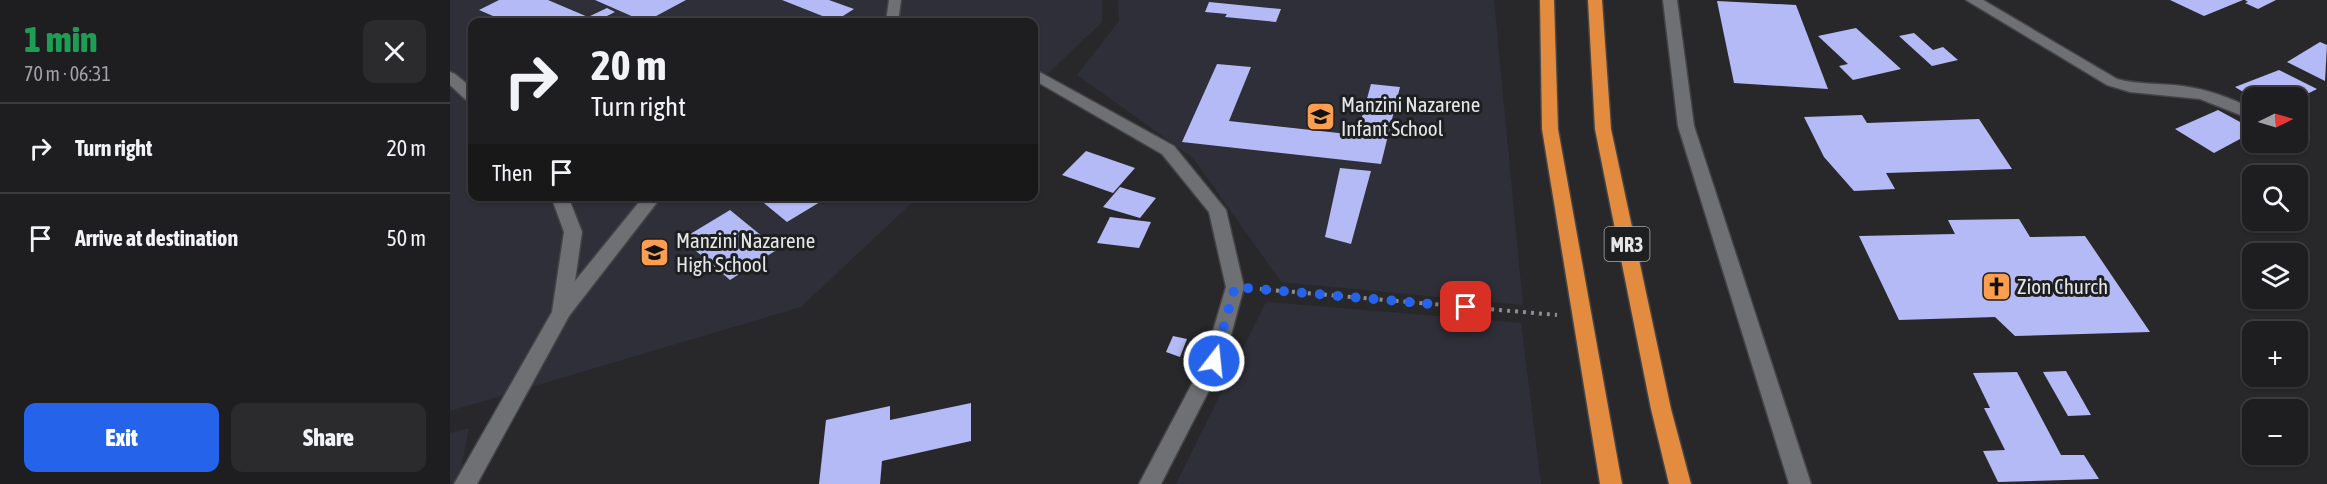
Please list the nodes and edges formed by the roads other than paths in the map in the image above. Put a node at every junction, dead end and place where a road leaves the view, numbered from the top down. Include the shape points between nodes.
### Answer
1 (895, 0) edge
2 (1547, 0) edge
3 (1595, 0) edge
4 (1670, 0) edge
5 (1973, 0) edge
6 (893, 18) edge
7 (1038, 76) edge
8 (450, 77) edge
9 (468, 93) edge
10 (2242, 109) edge
11 (561, 201) edge
12 (650, 201) edge
13 (561, 313) junction
14 (465, 484) edge
15 (1150, 484) edge
16 (1611, 484) edge
17 (1680, 484) edge
18 (1800, 484) edge

1 - 6 lane
2 - 16 highway via 1550,129
3 - 17 highway, MR3 via 1603,129
4 - 18 street via 1686,126
5 - 10 street via 2112,82 2130,89 2182,91 2218,98
7 - 15 street via 1168,150 1217,210 1235,287 1214,361
8 - 9 street
11 - 13 street via 573,232
12 - 13 street
13 - 14 street

